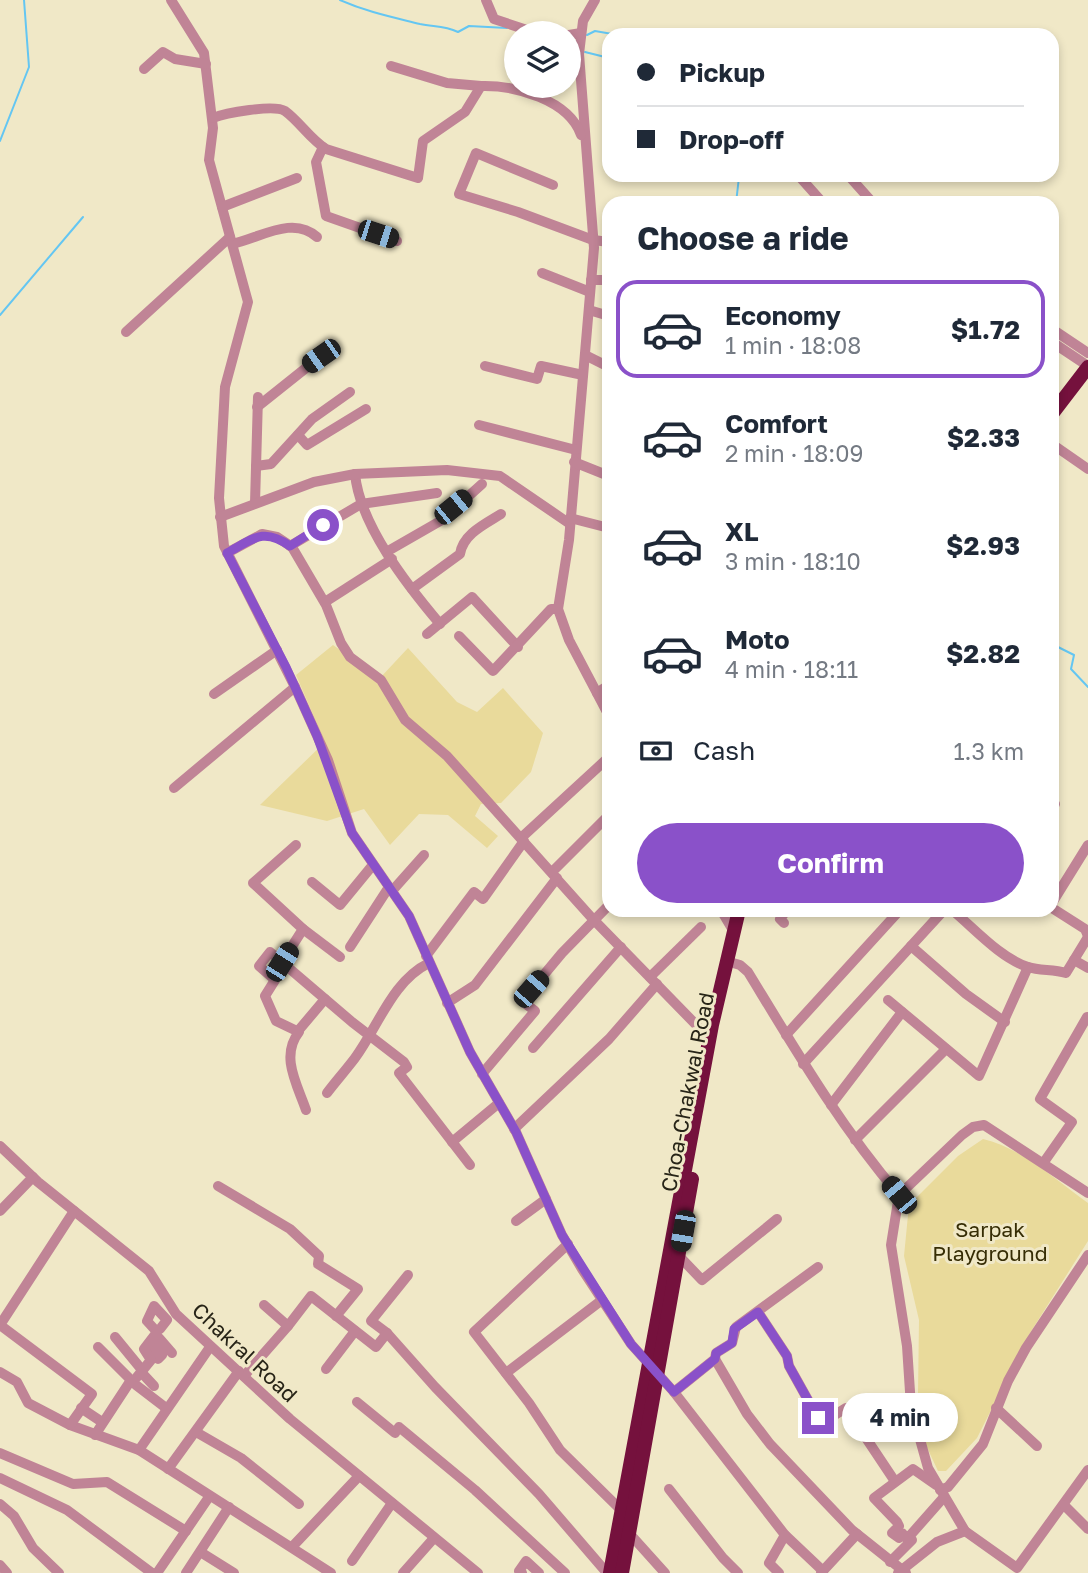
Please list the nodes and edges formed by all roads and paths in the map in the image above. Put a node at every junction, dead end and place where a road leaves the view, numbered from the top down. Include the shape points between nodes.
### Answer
1 (171, 0) edge
2 (486, 0) edge
3 (595, 0) edge
4 (504, 22) edge
5 (581, 33) edge
6 (206, 64) junction
7 (391, 66) dead end
8 (144, 69) dead end
9 (581, 84) edge
10 (481, 86) junction
11 (213, 118) junction
12 (585, 145) junction
13 (323, 147) junction
14 (297, 178) dead end
15 (804, 182) edge
16 (854, 182) edge
17 (553, 185) dead end
18 (817, 196) edge
19 (867, 196) edge
20 (222, 207) junction
21 (317, 237) dead end
22 (231, 240) junction
23 (593, 240) junction
24 (397, 241) dead end
25 (602, 241) edge
26 (542, 273) dead end
27 (591, 280) junction
28 (602, 280) edge
29 (590, 292) junction
30 (589, 310) junction
31 (602, 314) edge
32 (126, 332) dead end
33 (1059, 334) edge
34 (1059, 347) edge
35 (1088, 353) edge
36 (585, 355) junction
37 (321, 356) dead end
38 (602, 364) edge
39 (485, 366) dead end
40 (1088, 367) edge
41 (583, 375) junction
42 (1088, 381) edge
43 (350, 392) dead end
44 (1059, 405) edge
45 (366, 409) dead end
46 (1059, 416) edge
47 (479, 425) dead end
48 (298, 435) junction
49 (1059, 449) edge
50 (576, 450) junction
51 (574, 462) junction
52 (256, 466) junction
53 (1088, 469) edge
54 (602, 473) edge
55 (355, 474) junction
56 (482, 484) dead end
57 (437, 493) dead end
58 (255, 503) junction
59 (361, 504) junction
60 (501, 514) dead end
61 (220, 517) junction
62 (570, 521) junction
63 (602, 527) edge
64 (290, 546) junction
65 (227, 553) junction
66 (390, 555) junction
67 (412, 589) junction
68 (325, 602) junction
69 (558, 609) junction
70 (440, 624) junction
71 (427, 634) dead end
72 (459, 636) dead end
73 (518, 647) junction
74 (277, 650) junction
75 (295, 687) junction
76 (602, 690) edge
77 (597, 693) junction
78 (214, 694) dead end
79 (602, 703) edge
80 (602, 764) edge
81 (174, 788) dead end
82 (602, 823) edge
83 (523, 840) junction
84 (296, 845) dead end
85 (1088, 845) edge
86 (424, 855) dead end
87 (372, 866) junction
88 (554, 875) junction
89 (312, 883) dead end
90 (391, 889) junction
91 (1059, 894) edge
92 (1059, 911) edge
93 (602, 912) edge
94 (726, 917) edge
95 (737, 917) edge
96 (746, 917) edge
97 (782, 917) edge
98 (894, 917) edge
99 (938, 917) edge
100 (960, 917) edge
101 (594, 919) junction
102 (784, 923) dead end
103 (701, 927) dead end
104 (303, 929) junction
105 (734, 932) junction
106 (1087, 932) edge
107 (911, 946) junction
108 (350, 947) dead end
109 (621, 947) junction
110 (340, 957) dead end
111 (427, 960) junction
112 (1074, 960) junction
113 (282, 962) junction
114 (730, 962) junction
115 (1028, 967) junction
116 (1088, 968) edge
117 (654, 981) junction
118 (325, 999) junction
119 (888, 1000) dead end
120 (447, 1003) junction
121 (902, 1012) junction
122 (1087, 1017) edge
123 (1005, 1022) junction
124 (298, 1031) junction
125 (370, 1035) junction
126 (786, 1035) junction
127 (709, 1038) junction
128 (533, 1048) dead end
129 (946, 1049) junction
130 (803, 1064) junction
131 (482, 1074) junction
132 (327, 1093) dead end
133 (499, 1103) junction
134 (831, 1105) junction
135 (306, 1110) dead end
136 (514, 1129) junction
137 (855, 1140) junction
138 (452, 1142) junction
139 (0, 1146) edge
140 (1044, 1162) junction
141 (470, 1165) dead end
142 (33, 1177) junction
143 (218, 1186) dead end
144 (1088, 1193) edge
145 (899, 1195) junction
146 (546, 1199) junction
147 (0, 1211) edge
148 (74, 1211) junction
149 (777, 1219) dead end
150 (516, 1221) dead end
151 (568, 1244) junction
152 (1088, 1255) edge
153 (679, 1256) junction
154 (818, 1267) dead end
155 (408, 1275) dead end
156 (602, 1300) junction
157 (264, 1305) dead end
158 (758, 1312) junction
159 (176, 1314) junction
160 (336, 1316) junction
161 (288, 1326) junction
162 (160, 1329) dead end
163 (355, 1331) junction
164 (387, 1333) junction
165 (115, 1336) dead end
166 (99, 1347) dead end
167 (210, 1347) junction
168 (173, 1353) dead end
169 (715, 1359) junction
170 (143, 1364) junction
171 (652, 1366) junction
172 (326, 1369) dead end
173 (0, 1372) edge
174 (506, 1373) junction
175 (241, 1374) junction
176 (154, 1386) dead end
177 (674, 1392) junction
178 (357, 1402) dead end
179 (81, 1408) junction
180 (166, 1408) junction
181 (996, 1408) junction
182 (102, 1422) junction
183 (70, 1425) junction
184 (196, 1432) junction
185 (95, 1435) junction
186 (1037, 1446) dead end
187 (139, 1450) junction
188 (0, 1453) edge
189 (168, 1469) junction
190 (1088, 1470) edge
191 (359, 1476) junction
192 (0, 1478) edge
193 (894, 1480) junction
194 (669, 1489) dead end
195 (940, 1491) junction
196 (209, 1497) junction
197 (391, 1503) junction
198 (0, 1504) edge
199 (299, 1504) dead end
200 (1063, 1506) junction
201 (229, 1507) junction
202 (621, 1510) junction
203 (1088, 1529) edge
204 (186, 1531) junction
205 (965, 1531) junction
206 (629, 1534) junction
207 (857, 1534) junction
208 (785, 1535) junction
209 (435, 1538) junction
210 (911, 1538) junction
211 (293, 1546) junction
212 (202, 1553) junction
213 (922, 1554) junction
214 (352, 1561) dead end
215 (890, 1562) junction
216 (554, 1563) junction
217 (0, 1564) edge
218 (1016, 1571) edge
219 (822, 1572) edge
220 (902, 1572) edge
221 (7, 1573) edge
222 (60, 1573) edge
223 (152, 1573) edge
224 (157, 1573) edge
225 (186, 1573) edge
226 (234, 1573) edge
227 (331, 1573) edge
228 (403, 1573) edge
229 (478, 1573) edge
230 (522, 1573) edge
231 (539, 1573) edge
232 (544, 1573) edge
233 (565, 1573) edge
234 (609, 1573) edge
235 (622, 1573) edge
236 (665, 1573) edge
237 (738, 1573) edge
238 (779, 1573) edge

1 - 6 street via 204,53
2 - 4 street via 494,19
3 - 5 street
6 - 8 street via 175,59 163,51
6 - 11 street
7 - 10 street via 447,83
9 - 12 street
10 - 12 street via 499,85 551,102 578,124
10 - 13 street via 465,112 423,141 418,178
11 - 13 street via 284,110
11 - 20 street via 209,160
12 - 23 street
13 - 24 street via 316,162 326,216
14 - 20 street
15 - 18 street
16 - 19 street
17 - 23 street via 476,153 458,194
20 - 22 street
21 - 22 street via 296,225
22 - 32 street
22 - 61 street via 248,302 225,387
23 - 25 street
23 - 27 street
26 - 29 street
27 - 28 street
27 - 29 street
29 - 30 street
30 - 31 street
30 - 36 street
33 - 35 street
34 - 40 street
36 - 38 street
36 - 41 street
37 - 52 street via 257,402
39 - 41 street via 537,379 541,366
40 - 44 highway
41 - 50 street
42 - 46 highway
43 - 48 street
45 - 48 street via 307,445
47 - 50 street
48 - 52 street via 271,464
49 - 53 street
50 - 51 street
51 - 54 street
51 - 62 street
52 - 58 street
55 - 58 street via 314,482
55 - 59 street
55 - 62 street via 447,470 500,476
56 - 66 street via 442,520
57 - 59 street
58 - 61 street
59 - 64 street
59 - 66 street
60 - 67 street via 475,531 460,554
61 - 65 street
62 - 63 street
62 - 69 street
64 - 65 street via 262,534
64 - 68 street
65 - 74 street
66 - 67 street
66 - 68 street
67 - 70 street
68 - 83 street via 350,657 381,680 405,720 447,756
69 - 73 street via 551,609
69 - 77 street
70 - 71 street
70 - 73 street via 472,597
72 - 73 street via 493,671
74 - 75 street
74 - 78 street
75 - 81 street
75 - 87 street via 328,760 352,833
76 - 77 street
77 - 79 street
80 - 83 street
82 - 88 street
83 - 88 street
83 - 111 street via 483,899 474,892
84 - 104 street via 253,883
85 - 91 street
86 - 90 street
87 - 89 street via 340,905
87 - 90 street
88 - 101 street
88 - 120 street via 475,985
90 - 108 street
90 - 111 street via 409,916
92 - 106 street
93 - 101 street
94 - 105 street
95 - 105 highway
96 - 114 highway, Choa-Chakwal Road
97 - 102 street
98 - 126 street
99 - 107 street
100 - 115 street via 1001,952
101 - 109 street
101 - 131 street via 522,1001 535,1011
103 - 117 street
104 - 110 street
104 - 113 street
105 - 114 highway
106 - 112 street
107 - 123 street
107 - 130 street
109 - 117 street
109 - 128 street
111 - 120 street
111 - 125 street via 388,1003
112 - 115 street via 1066,973
112 - 116 street
113 - 118 street
113 - 124 street via 270,952 259,966 275,981 265,996 276,1021
114 - 126 street via 748,972
114 - 127 highway
114 - 153 highway, Choa-Chakwal Road
115 - 123 street
117 - 127 street
117 - 136 street via 610,1040
118 - 124 street
118 - 125 street
119 - 121 street
120 - 131 street
121 - 129 street
121 - 134 street
122 - 140 street via 1040,1099 1072,1122
123 - 129 street via 979,1076
124 - 135 street via 289,1044 289,1057
125 - 132 street
125 - 138 street via 404,1062 407,1067 399,1073
126 - 130 street
127 - 171 highway
129 - 137 street
130 - 134 street
131 - 133 street
133 - 136 street
133 - 138 street
134 - 137 street
136 - 146 street
137 - 145 street
138 - 141 street
139 - 142 street, Chakral Road
140 - 144 street
140 - 145 street via 984,1125 973,1127
142 - 147 street
142 - 148 street, Chakral Road
143 - 160 street via 290,1229 318,1256 318,1264 358,1289
145 - 195 street via 891,1245 907,1346 906,1377 914,1418
146 - 150 street
146 - 151 street
148 - 159 street, Chakral Road via 149,1271
148 - 179 street via 0,1325 92,1394
149 - 153 street via 702,1280
151 - 156 street
151 - 174 street via 474,1332
152 - 181 street via 1026,1348
153 - 171 highway, Choa-Chakwal Road
154 - 158 street
155 - 164 street via 371,1321
156 - 171 street
156 - 174 street
157 - 161 street
158 - 169 street via 734,1329 735,1339 716,1353
158 - 193 street via 787,1356 818,1418 824,1421 846,1408
159 - 167 street, Chakral Road
159 - 170 street
160 - 161 street via 311,1296
160 - 163 street
161 - 175 street
162 - 170 street via 167,1320 154,1306 147,1321 157,1332 144,1349
163 - 164 street via 376,1348
163 - 172 street
164 - 234 street
165 - 170 street
166 - 170 street
167 - 175 street, Chakral Road
167 - 180 street
168 - 170 street via 159,1338 150,1349 159,1359 162,1354
169 - 177 street
169 - 207 street via 770,1444
170 - 176 street
170 - 180 street
170 - 182 street
171 - 177 street
171 - 202 highway
171 - 206 highway, Choa-Chakwal Road
173 - 183 street via 17,1382 28,1403
174 - 202 street via 560,1450
175 - 184 street
175 - 191 street, Chakral Road
177 - 208 street
178 - 216 street via 395,1433 399,1427
179 - 182 street
179 - 183 street
180 - 187 street
181 - 186 street
181 - 195 street via 983,1444
182 - 185 street
183 - 185 street
184 - 189 street
184 - 199 street via 241,1458
185 - 187 street
187 - 189 street
188 - 204 street via 73,1485 107,1482
189 - 196 street
190 - 200 street
191 - 197 street, Chakral Road
191 - 211 street
192 - 223 street via 67,1510
193 - 195 street via 913,1469
193 - 210 street via 874,1498 897,1522 892,1534
194 - 237 street
195 - 205 street
195 - 210 street
196 - 201 street
196 - 204 street
197 - 209 street, Chakral Road
197 - 214 street
198 - 222 street via 14,1516 33,1548
200 - 203 street
200 - 218 street
201 - 211 street
201 - 212 street
202 - 234 highway
204 - 224 street
205 - 213 street via 937,1542
205 - 218 street
206 - 235 highway, Choa-Chakwal Road
206 - 236 street
207 - 215 street
207 - 219 street
208 - 219 street
208 - 238 street via 769,1563
209 - 228 street
209 - 229 street, Chakral Road
210 - 213 street
210 - 215 street
211 - 227 street
212 - 225 street
212 - 226 street
213 - 220 street
215 - 220 street
216 - 232 street
216 - 233 street
217 - 221 street
230 - 231 street via 526,1561

